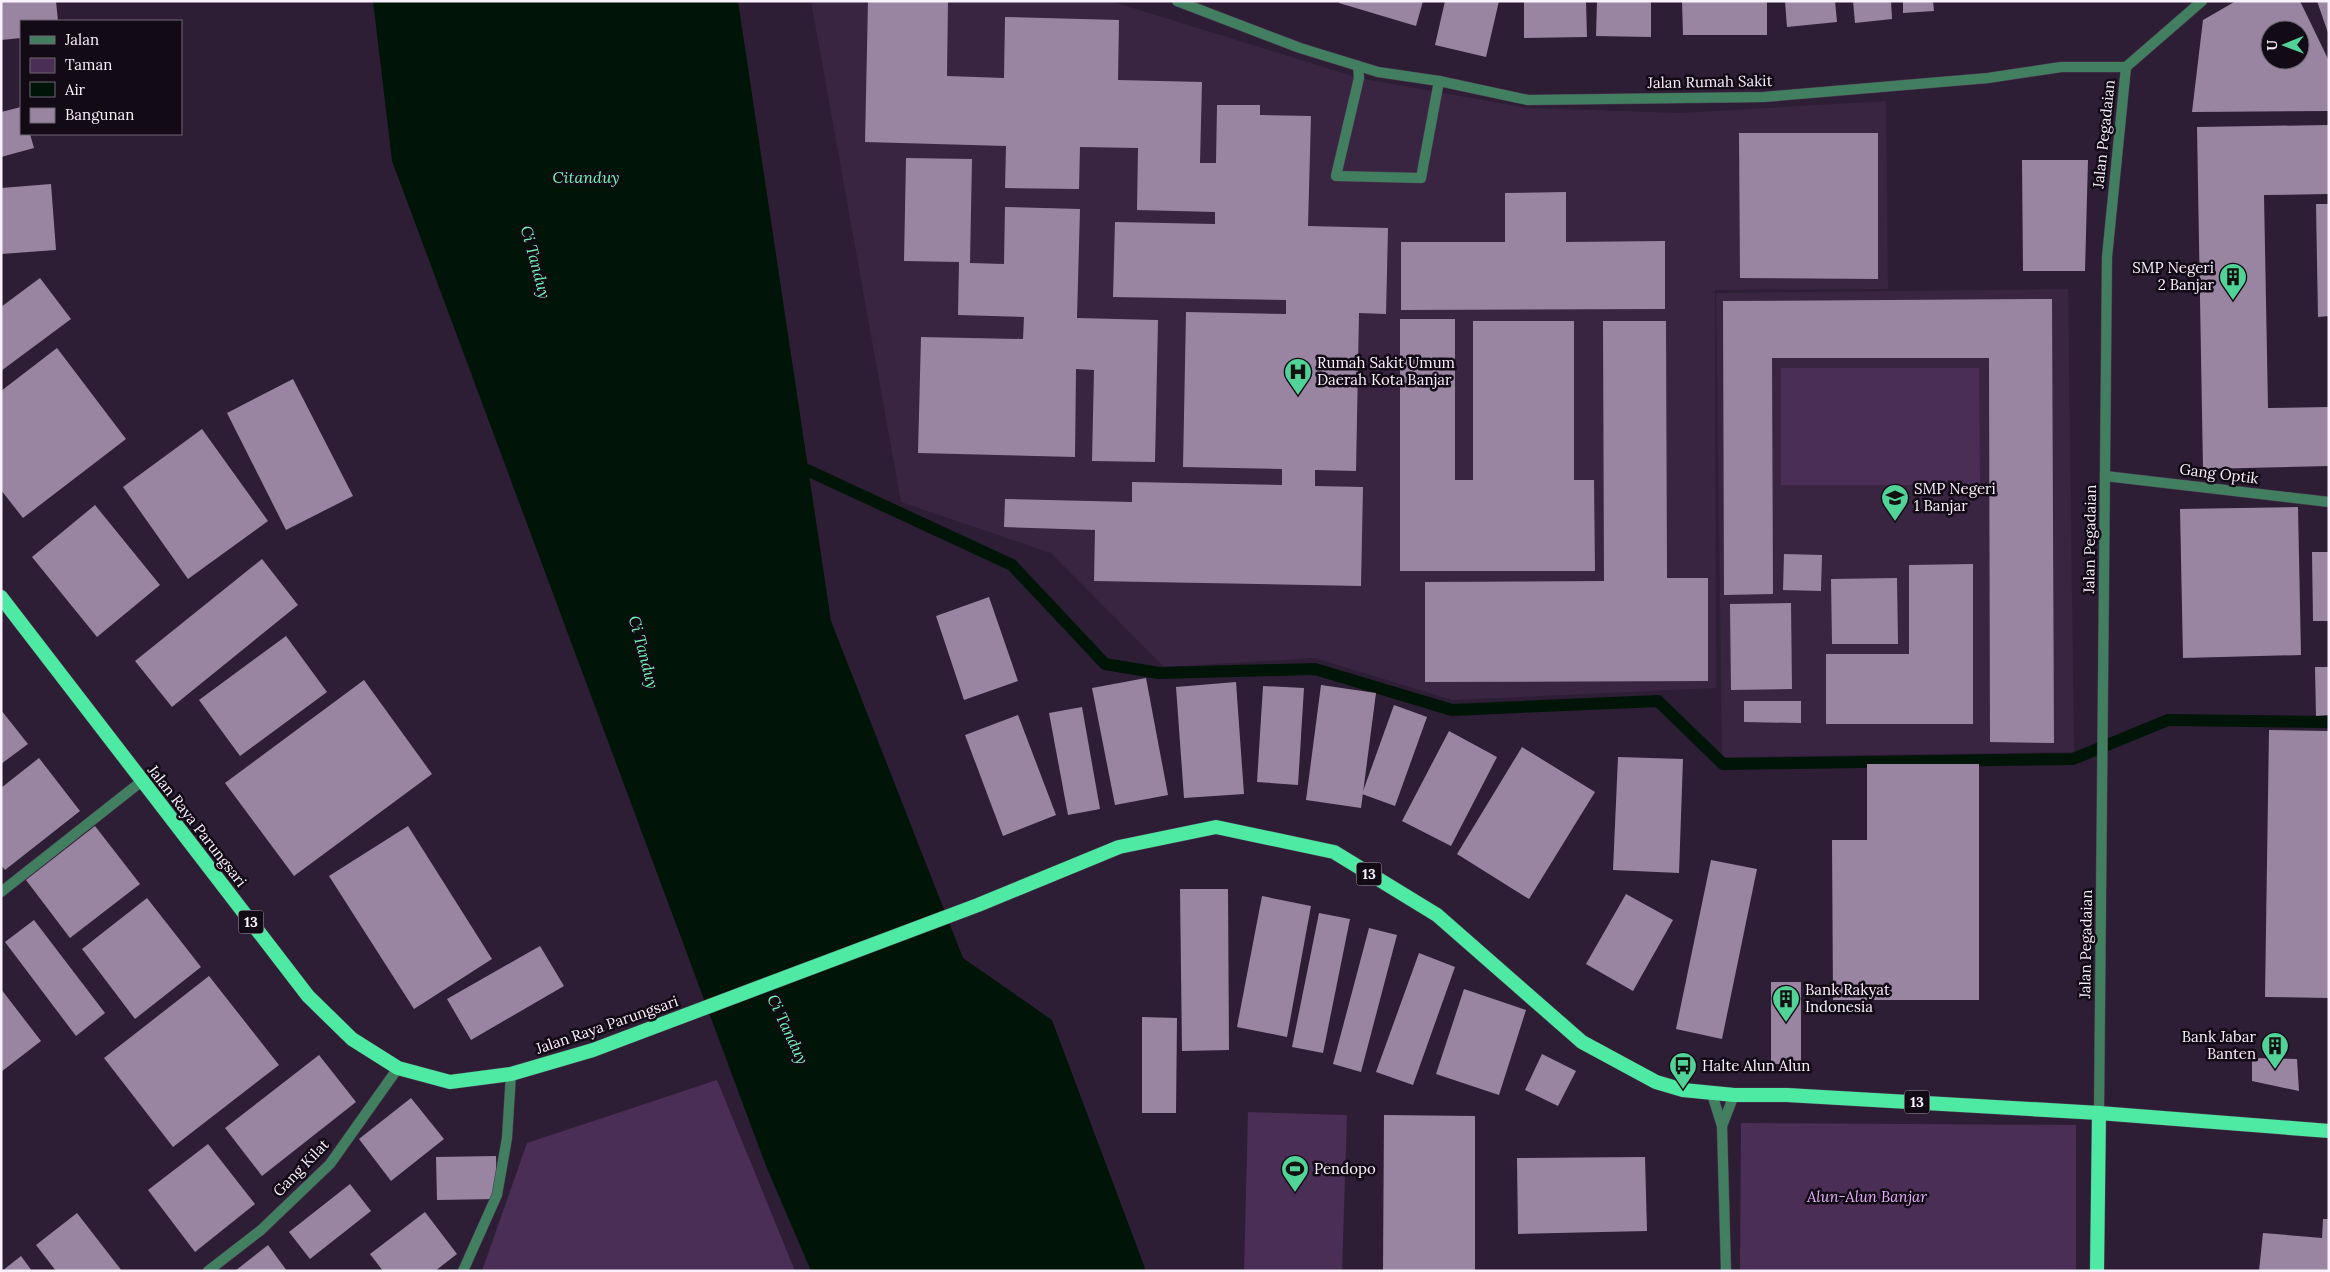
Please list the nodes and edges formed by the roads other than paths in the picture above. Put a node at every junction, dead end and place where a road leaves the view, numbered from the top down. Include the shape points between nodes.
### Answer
1 (1177, 1) edge
2 (2202, 1) edge
3 (1358, 66) junction
4 (2126, 67) junction
5 (1439, 82) junction
6 (2105, 476) junction
7 (2329, 502) edge
8 (1, 597) edge
9 (142, 781) junction
10 (1, 892) edge
11 (398, 1068) junction
12 (512, 1074) junction
13 (1712, 1094) junction
14 (1734, 1095) junction
15 (2099, 1113) junction
16 (1722, 1126) junction
17 (2329, 1131) edge
18 (208, 1271) edge
19 (463, 1271) edge
20 (1726, 1271) edge
21 (2097, 1271) edge

1 - 3 street, Jalan Rumah Sakit via 1300,48
2 - 4 street, Jalan Pegadaian
3 - 5 street, Jalan Rumah Sakit
3 - 5 street via 1359,78 1336,176 1421,178
4 - 5 street, Jalan Rumah Sakit via 2061,67 1988,78 1764,97 1528,100
4 - 6 street, Jalan Pegadaian via 2107,258
6 - 7 street, Gang Optik
6 - 15 street, Jalan Pegadaian
8 - 9 highway, Jalan Raya Parungsari / 13
9 - 10 street
9 - 11 highway, Jalan Raya Parungsari / 13 via 308,996 352,1039
11 - 12 highway, Jalan Raya Parungsari / 13 via 450,1082
11 - 18 street, Gang Kilat via 330,1164 261,1230
12 - 13 highway, Jalan Raya Parungsari / 13 via 593,1050 978,906 1119,847 1216,827 1334,852 1437,915 1582,1042 1656,1082
12 - 19 street via 507,1138 497,1195
13 - 14 highway, 13
13 - 16 street
14 - 15 highway, 13 via 1786,1095
14 - 16 street
15 - 17 highway, 13
15 - 21 highway
16 - 20 street

